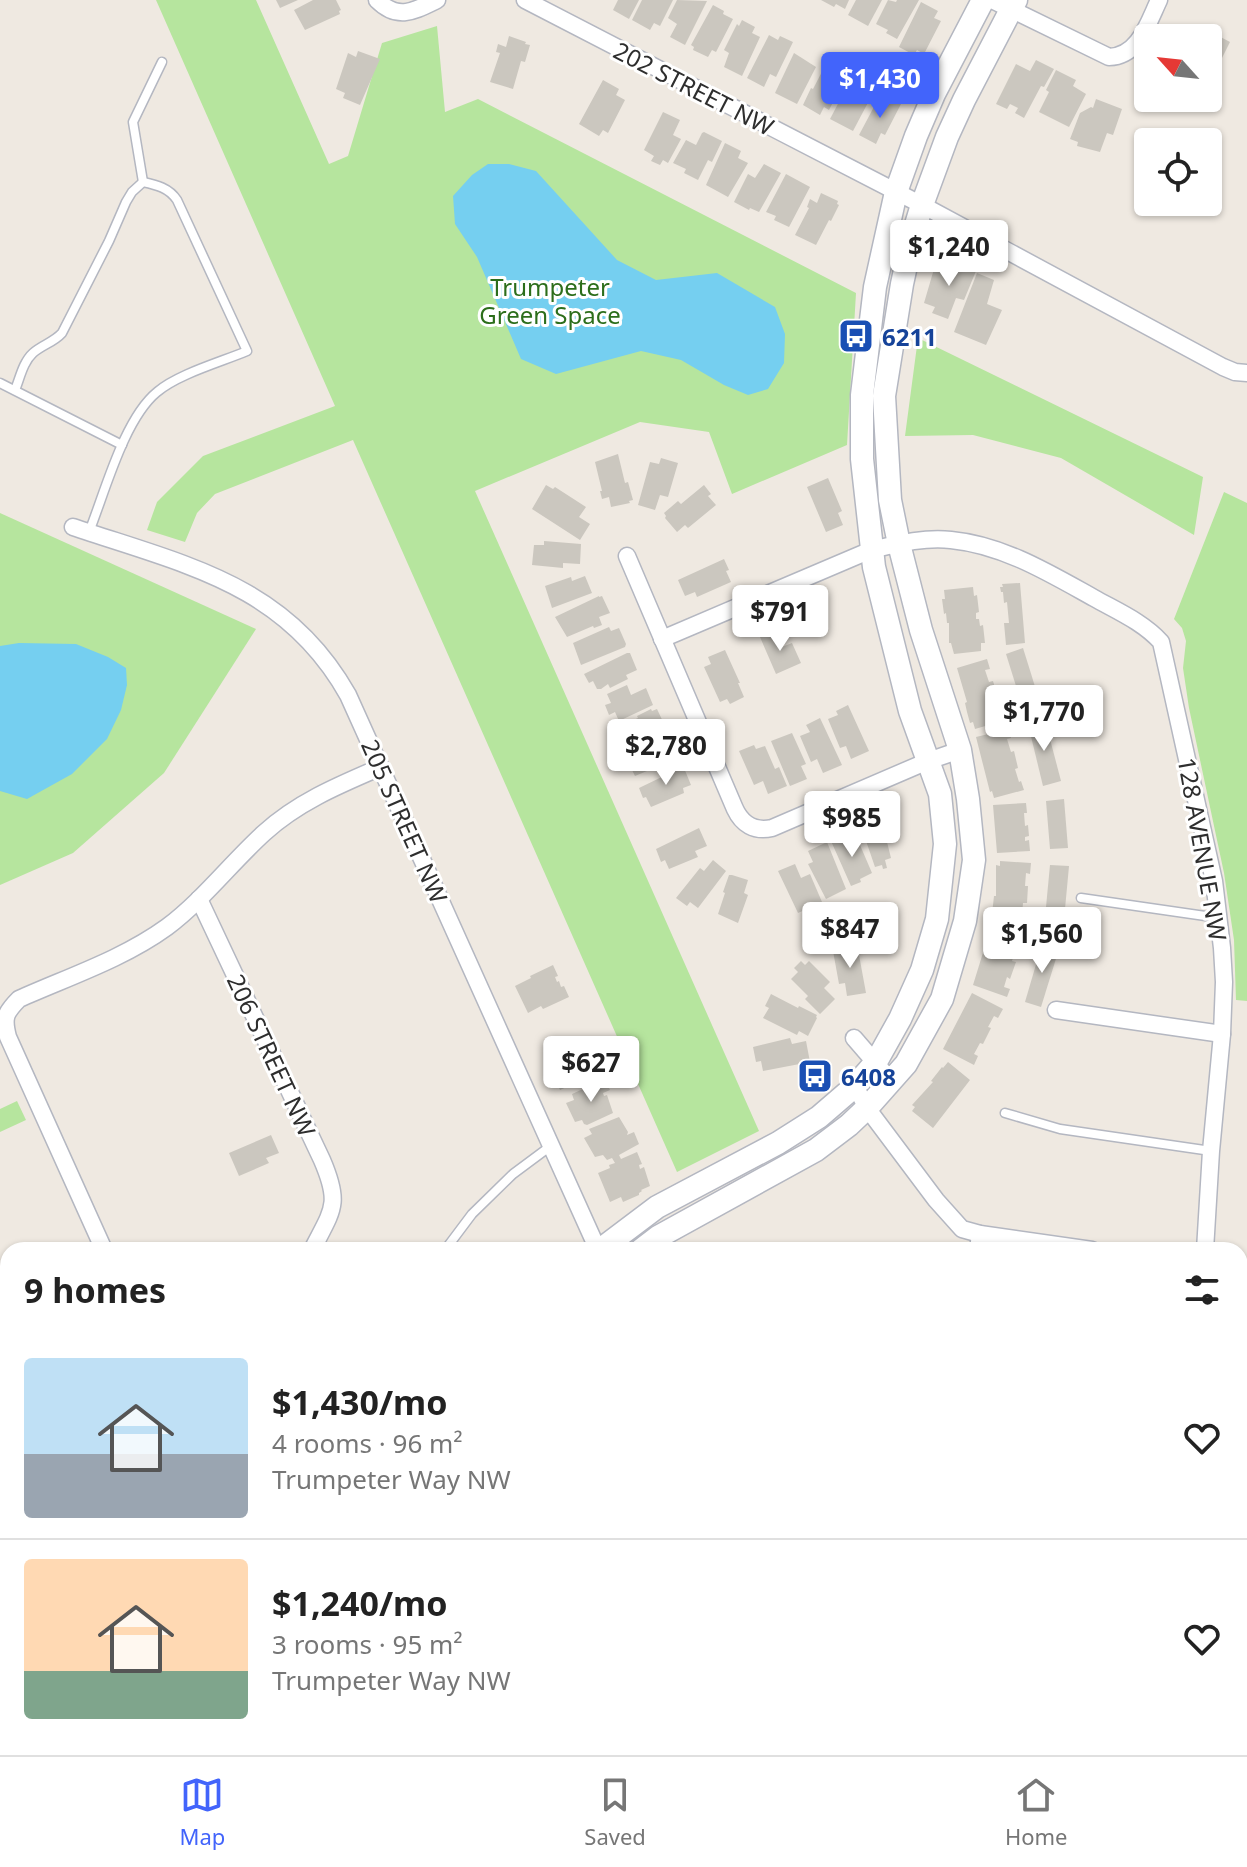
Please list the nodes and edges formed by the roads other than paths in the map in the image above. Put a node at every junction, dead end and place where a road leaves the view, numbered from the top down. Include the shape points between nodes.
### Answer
1 (377, 0) edge
2 (437, 0) edge
3 (525, 0) edge
4 (983, 0) edge
5 (1159, 0) edge
6 (1007, 3) edge
7 (162, 62) dead end
8 (143, 182) junction
9 (896, 192) junction
10 (922, 205) junction
11 (1247, 373) edge
12 (0, 383) edge
13 (15, 390) junction
14 (122, 445) junction
15 (81, 530) joint
16 (899, 544) junction
17 (871, 550) junction
18 (627, 556) dead end
19 (662, 639) junction
20 (960, 750) junction
21 (928, 761) junction
22 (381, 767) junction
23 (1081, 898) dead end
24 (199, 899) junction
25 (1219, 918) junction
26 (1056, 1010) dead end
27 (1222, 1034) junction
28 (854, 1038) dead end
29 (876, 1062) junction
30 (892, 1082) junction
31 (855, 1086) junction
32 (867, 1108) junction
33 (1005, 1113) dead end
34 (552, 1145) junction
35 (1211, 1151) junction
36 (100, 1242) edge
37 (316, 1242) edge
38 (451, 1242) edge
39 (595, 1242) edge
40 (610, 1242) edge
41 (651, 1242) edge
42 (979, 1242) edge
43 (1205, 1242) edge

1 - 2 street via 401,13
3 - 9 street, 202 STREET NW
4 - 9 street via 934,94
5 - 6 street via 1135,47 1109,57
6 - 10 street
7 - 8 lane via 133,122
8 - 13 lane via 126,202 62,333 33,352
8 - 14 lane via 163,188 177,200 247,351 156,393
9 - 10 street, 202 STREET NW
9 - 17 street via 875,287 862,395
10 - 11 street, 202 STREET NW via 1223,367
10 - 16 street via 902,284 884,396 890,500
12 - 13 lane
13 - 14 lane
14 - 15 lane
15 - 22 street, 205 STREET NW via 222,580 289,621 337,677
16 - 17 street
16 - 20 street
16 - 25 street, 128 AVENUE NW via 952,540 1011,555 1144,627 1161,642
17 - 19 street
17 - 21 street via 910,711
18 - 19 street
19 - 21 street via 735,809 750,826 772,828
20 - 21 street
20 - 30 street via 974,860 965,921 942,999
21 - 29 street via 940,794 945,844 937,919 916,982
22 - 24 street via 317,795 282,819
22 - 34 street, 205 STREET NW
23 - 25 lane
24 - 36 street via 151,938 19,999 5,1017 8,1037
24 - 37 street, 206 STREET NW via 333,1189 331,1214
25 - 27 street, 128 AVENUE NW
26 - 27 street
27 - 35 street, 128 AVENUE NW
28 - 29 street
29 - 30 street
29 - 31 street
30 - 32 street
31 - 32 street
31 - 40 street via 819,1117 657,1207
32 - 41 street via 816,1150
32 - 42 street via 951,1218
33 - 35 lane via 1060,1129
34 - 38 lane via 513,1174
34 - 39 street, 205 STREET NW
35 - 43 street, 128 AVENUE NW

